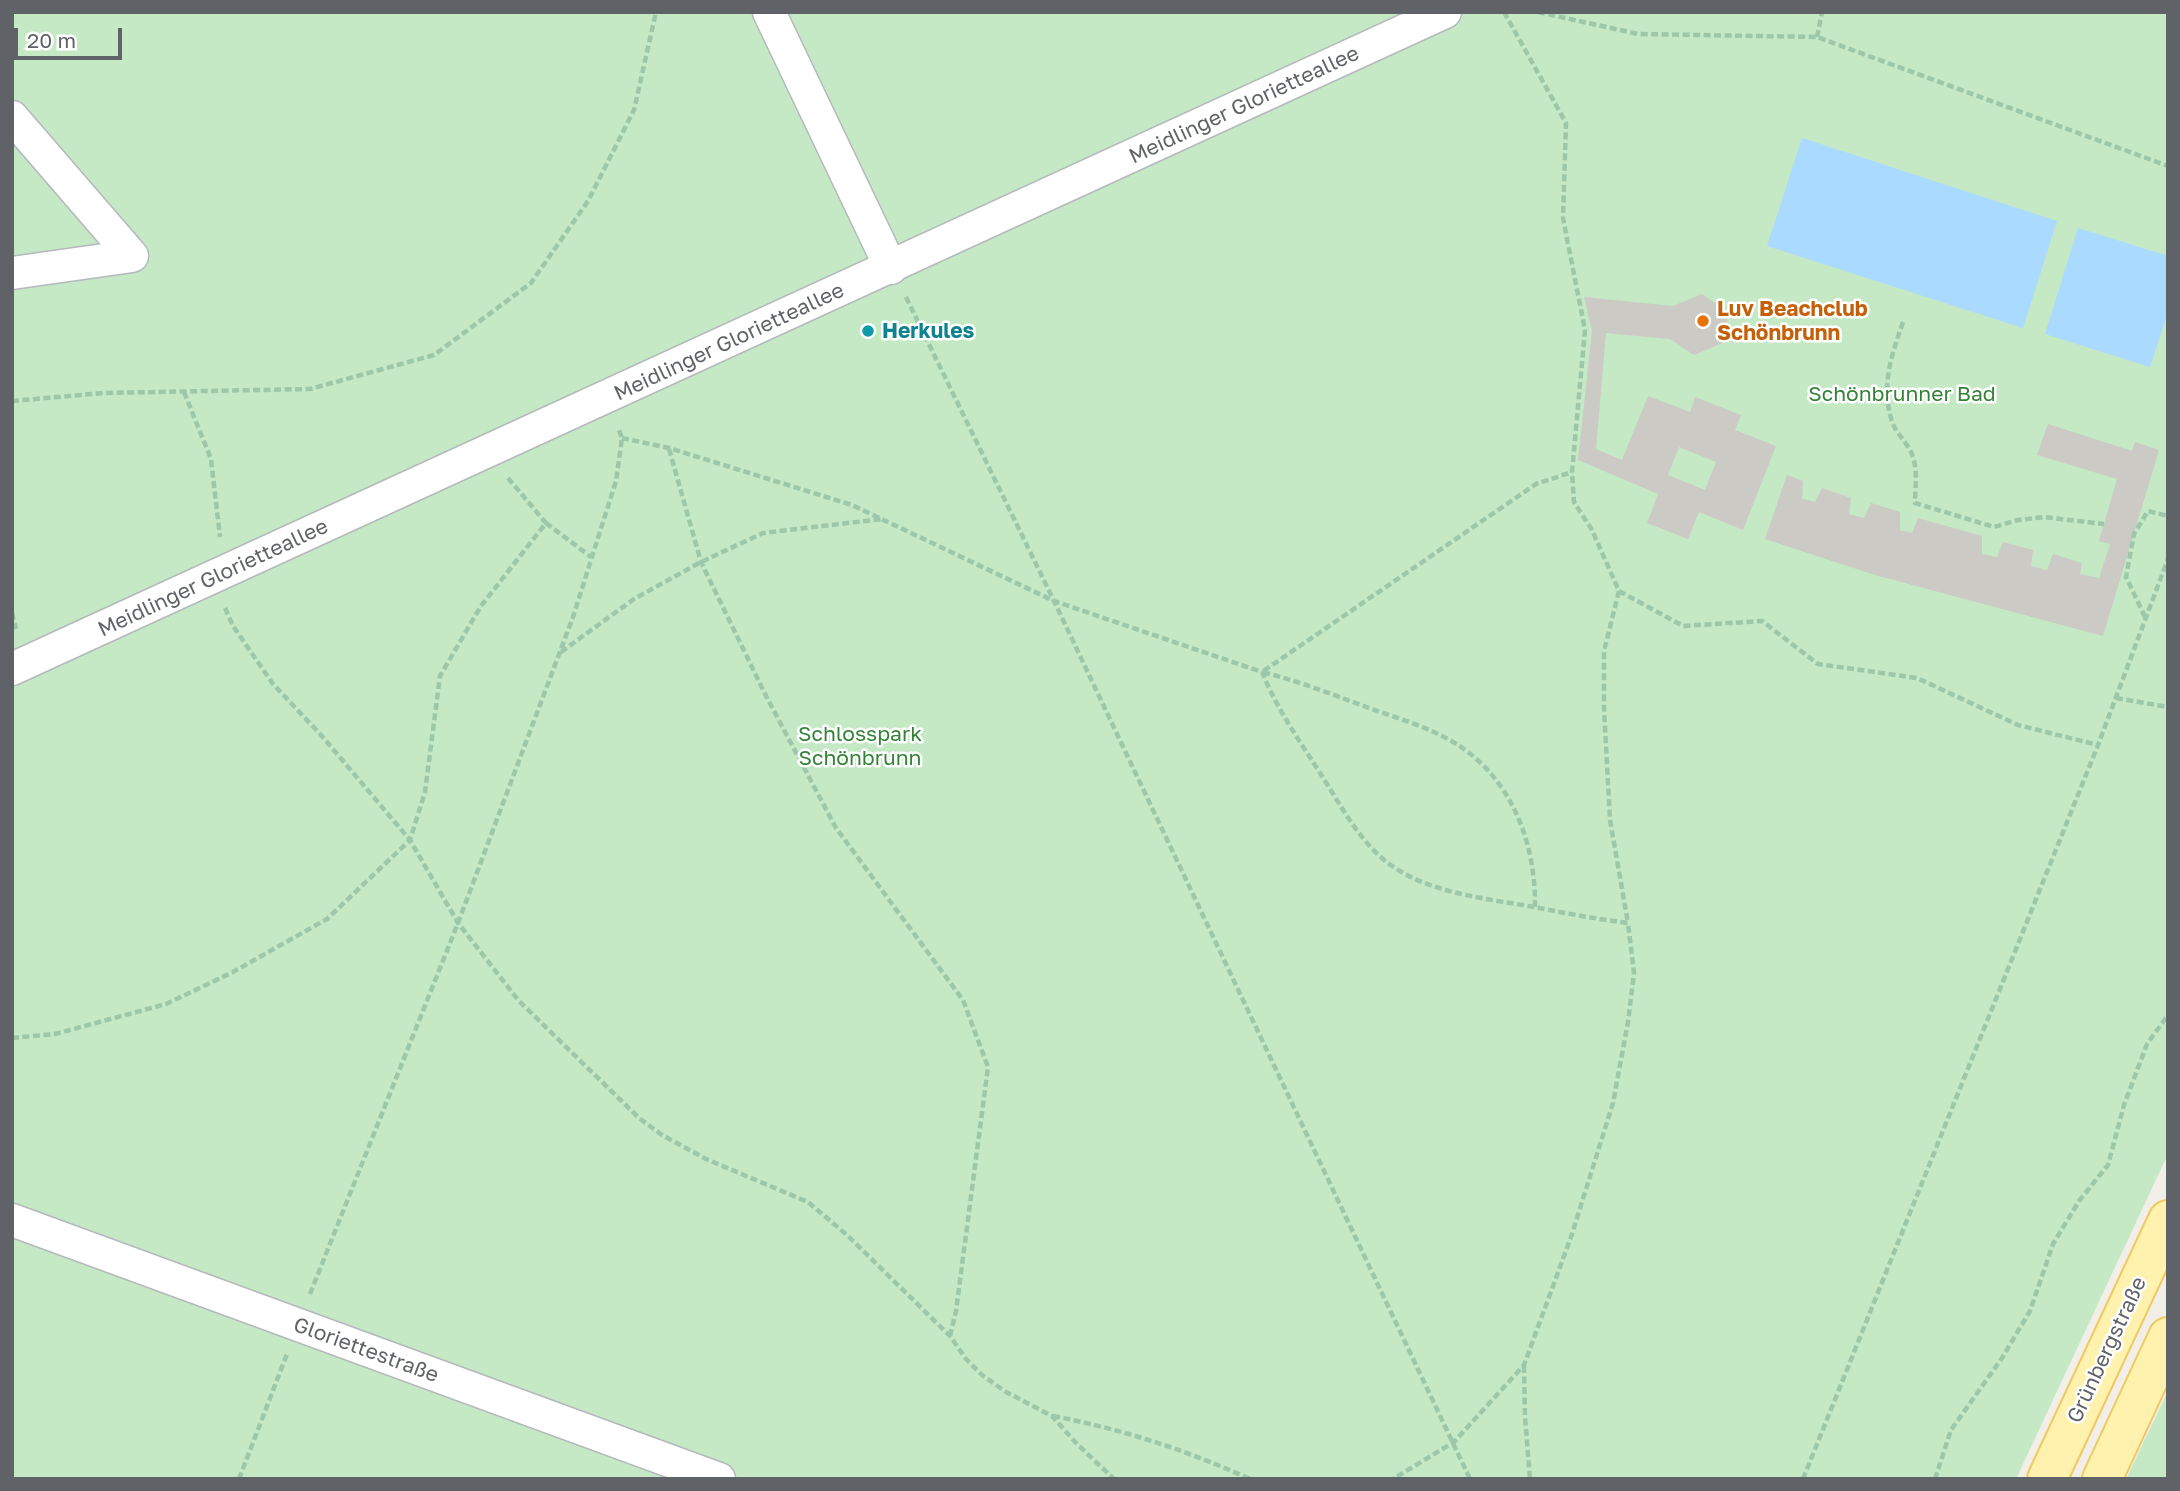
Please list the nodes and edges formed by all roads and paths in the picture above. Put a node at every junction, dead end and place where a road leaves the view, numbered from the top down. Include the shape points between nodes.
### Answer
1 (656, 12) edge
2 (769, 12) edge
3 (1445, 12) edge
4 (1504, 12) edge
5 (1538, 12) edge
6 (1822, 12) edge
7 (1817, 37) junction
8 (12, 117) edge
9 (2168, 166) edge
10 (891, 268) junction
11 (12, 273) edge
12 (1903, 322) dead end
13 (184, 392) junction
14 (606, 398) junction
15 (12, 401) edge
16 (622, 438) junction
17 (669, 448) junction
18 (493, 450) junction
19 (1572, 472) junction
20 (2168, 516) edge
21 (883, 519) junction
22 (546, 523) junction
23 (2104, 524) dead end
24 (591, 557) junction
25 (2168, 559) edge
26 (701, 562) junction
27 (224, 573) junction
28 (1619, 591) junction
29 (1054, 601) junction
30 (2146, 618) junction
31 (233, 626) dead end
32 (559, 654) junction
33 (12, 669) edge
34 (1262, 672) junction
35 (2116, 698) junction
36 (2168, 707) edge
37 (2098, 745) junction
38 (410, 840) junction
39 (1535, 907) junction
40 (458, 923) junction
41 (1628, 923) junction
42 (2168, 1015) edge
43 (12, 1038) edge
44 (12, 1220) edge
45 (2168, 1220) edge
46 (298, 1325) junction
47 (950, 1336) junction
48 (2168, 1337) edge
49 (1524, 1365) junction
50 (1052, 1416) junction
51 (1454, 1442) junction
52 (239, 1479) edge
53 (719, 1479) edge
54 (1114, 1479) edge
55 (1250, 1479) edge
56 (1393, 1479) edge
57 (1470, 1479) edge
58 (1530, 1479) edge
59 (1803, 1479) edge
60 (1934, 1479) edge
61 (2047, 1479) edge
62 (2102, 1479) edge

1 - 13 path via 634,110 588,201 531,283 434,355 310,389
2 - 10 street
3 - 10 street, Meidlinger Glorietteallee
4 - 19 path via 1566,123 1563,218 1585,330
5 - 7 path via 1638,34
6 - 7 path
7 - 9 path
8 - 11 street via 132,256
10 - 14 street, Meidlinger Glorietteallee
10 - 29 path
12 - 23 path via 1888,365 1888,398 1892,421 1916,469 1915,503 1994,527 2044,517
13 - 15 path
13 - 27 path via 211,459
14 - 16 path
14 - 18 street, Meidlinger Glorietteallee
16 - 17 path
16 - 24 path via 616,481
17 - 21 path via 852,505
17 - 26 path
18 - 22 path via 503,472
18 - 27 street, Meidlinger Glorietteallee
19 - 28 path via 1574,502
19 - 34 path via 1536,484
20 - 30 path via 2148,511 2134,534 2126,577
21 - 26 path via 763,533
21 - 29 path
22 - 24 path
22 - 38 path via 481,606 440,676 425,792
24 - 32 path
25 - 30 path
26 - 32 path via 634,599
26 - 47 path via 836,828 963,1000 988,1067
27 - 33 street, Meidlinger Glorietteallee
28 - 37 path via 1683,626 1762,621 1818,664 1917,678 2018,725
28 - 41 path via 1604,651 1604,708 1610,820
29 - 34 path
29 - 51 path
30 - 35 path
31 - 38 path via 273,684
32 - 40 path
34 - 39 path via 1274,701 1352,822 1385,861 1427,883
34 - 39 path via 1383,713 1452,741 1471,755 1503,788 1523,828
35 - 36 path
35 - 37 path
37 - 59 path
38 - 40 path
38 - 43 path via 327,919 233,971 153,1008 55,1034
39 - 41 path
40 - 46 path
40 - 47 path via 519,1001 639,1118 706,1159 808,1202
41 - 49 path via 1634,973 1613,1103
42 - 60 path via 2147,1044 2108,1165 2053,1244 2030,1311 1951,1430
44 - 46 street, Gloriettestraße
45 - 61 main road, Grünbergstraße
46 - 52 path
46 - 53 street, Gloriettestraße
47 - 50 path via 982,1375
48 - 62 main road
49 - 51 path
49 - 58 path
50 - 54 path
50 - 55 path via 1167,1444
51 - 56 path
51 - 57 path

